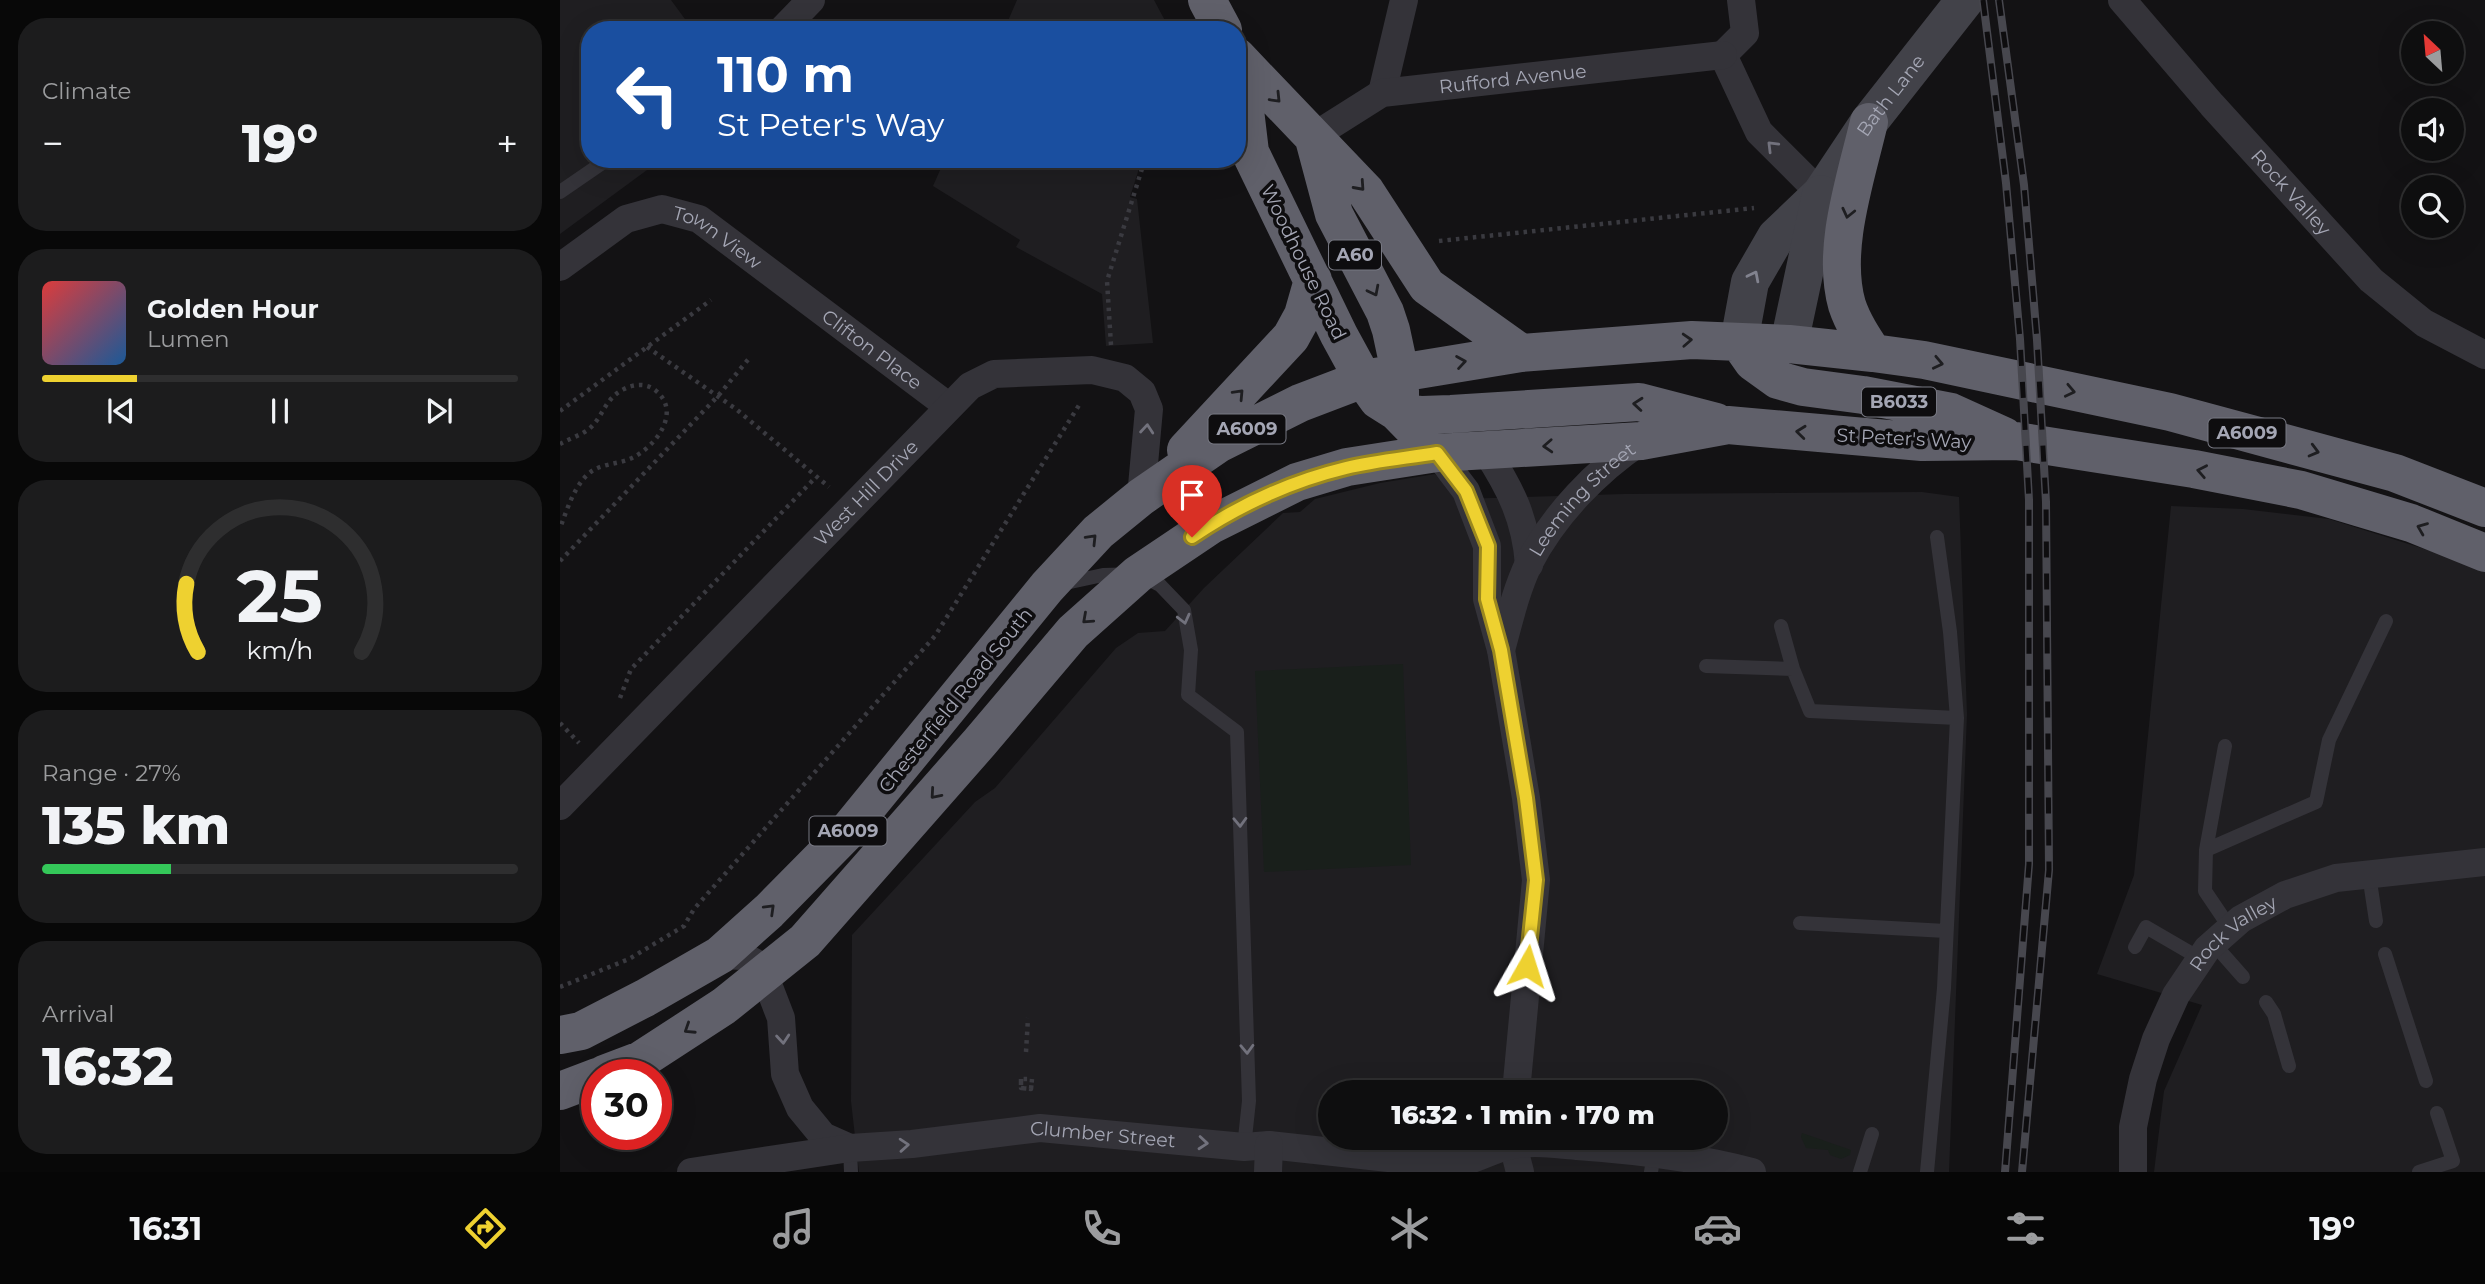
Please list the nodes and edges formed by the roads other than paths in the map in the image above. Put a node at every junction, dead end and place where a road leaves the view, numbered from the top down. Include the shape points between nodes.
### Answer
1 (811, 0) edge
2 (1207, 0) edge
3 (1404, 0) edge
4 (1741, 0) edge
5 (1965, 0) edge
6 (2122, 0) edge
7 (791, 21) edge
8 (1218, 21) edge
9 (1723, 55) junction
10 (1246, 63) edge
11 (1382, 93) junction
12 (1869, 122) junction
13 (1246, 128) edge
14 (1314, 136) junction
15 (595, 168) edge
16 (560, 192) edge
17 (1821, 194) junction
18 (560, 267) edge
19 (1313, 280) junction
20 (798, 294) joint
21 (1739, 342) junction
22 (1521, 353) junction
23 (1873, 353) junction
24 (2485, 355) edge
25 (1784, 362) junction
26 (1400, 372) junction
27 (1363, 379) junction
28 (948, 406) junction
29 (1397, 412) junction
30 (1451, 414) junction
31 (1728, 425) junction
32 (1641, 441) junction
33 (2016, 441) junction
34 (1486, 451) junction
35 (1437, 453) junction
36 (1330, 472) junction
37 (1141, 497) junction
38 (2485, 508) edge
39 (1937, 537) dead end
40 (2485, 553) edge
41 (1529, 565) junction
42 (1138, 574) junction
43 (1047, 587) junction
44 (2386, 621) dead end
45 (1781, 626) dead end
46 (1501, 650) junction
47 (1706, 666) dead end
48 (1793, 669) junction
49 (1957, 718) junction
50 (2225, 746) dead end
51 (560, 806) edge
52 (2206, 850) junction
53 (2485, 862) edge
54 (2369, 875) junction
55 (2376, 921) dead end
56 (1800, 923) dead end
57 (1946, 931) junction
58 (2215, 943) junction
59 (2135, 947) dead end
60 (2385, 954) dead end
61 (720, 955) junction
62 (764, 974) junction
63 (2243, 977) dead end
64 (2266, 1002) dead end
65 (560, 1035) edge
66 (642, 1059) edge
67 (2289, 1066) dead end
68 (1517, 1080) edge
69 (2426, 1081) dead end
70 (581, 1083) edge
71 (560, 1091) edge
72 (2437, 1113) dead end
73 (1872, 1134) dead end
74 (1493, 1150) edge
75 (1515, 1150) edge
76 (1591, 1150) edge
77 (1260, 1155) edge
78 (850, 1160) edge
79 (1652, 1163) edge
80 (1385, 1165) edge
81 (691, 1172) edge
82 (1520, 1172) edge
83 (1752, 1172) edge
84 (1860, 1172) edge
85 (1927, 1172) edge
86 (2133, 1172) edge
87 (2419, 1172) edge

1 - 7 street
2 - 8 highway, Woodhouse Road / A60
3 - 11 street
4 - 9 street via 1745,33
5 - 12 main road, Bath Lane
6 - 24 street, Rock Valley via 2371,280 2424,323
9 - 11 street, Rufford Avenue
17 -> 9 street via 1759,132
10 -> 14 highway, Woodhouse Road / A60
11 - 14 street, Rufford Avenue
12 - 17 main road, Bath Lane
12 -> 23 highway via 1843,236 1848,308
13 - 19 highway, Woodhouse Road / A60 via 1250,152
14 -> 22 highway, Woodhouse Road via 1366,192 1427,286
14 -> 26 highway, A60 via 1334,214 1385,312
15 - 16 lane
21 -> 17 main road, Bath Lane via 1750,282 1776,237
17 - 25 main road, Bath Lane
18 - 20 street, Town View via 626,219 662,209 699,219
19 - 27 highway, Woodhouse Road / A60
37 -> 19 highway via 1288,340 1303,315
20 - 28 street, Clifton Place
22 -> 21 highway, A6009 via 1692,340
21 - 25 highway, B6033 via 1752,362
26 -> 22 highway, A6009
23 - 25 highway, A6009
23 -> 38 highway, A6009 via 2170,412 2395,473
25 - 31 highway via 1766,395
25 - 33 highway, B6033 via 1803,387 1951,412
26 - 27 highway, A6009
26 - 29 highway
26 - 30 highway
27 - 29 highway, Woodhouse Road via 1378,400
27 - 37 highway, Chesterfield Road South / A6009 via 1300,403 1218,444
37 -> 28 street, West Hill Drive via 1149,410 1142,392 1125,378 1092,370 994,374 970,386
28 - 51 street, West Hill Drive
29 - 30 highway
29 - 35 highway, Woodhouse Road
29 - 36 highway via 1379,440
31 -> 30 highway via 1639,402
30 - 34 highway
31 - 32 highway, St Peter's Way / A6009
33 -> 31 highway, St Peter's Way / A6009 via 1923,442
32 -> 34 highway, St Peter's Way / A6009
32 - 41 street, Leeming Street via 1613,460 1570,505
40 -> 33 highway, St Peter's Way / A6009 via 2411,523 2301,490
34 - 35 highway, St Peter's Way / A6009
34 - 41 street, Leeming Street via 1513,496 1528,542
35 - 36 highway, St Peter's Way / A6009
35 - 46 street, Leeming Street via 1466,491 1488,546 1487,599
36 - 42 highway, A6009 via 1297,482 1210,525
43 -> 37 highway, Chesterfield Road South / A6009 via 1098,533
39 - 49 lane
41 - 46 street, Leeming Street
42 - 43 lane via 1103,575
42 -> 62 highway, A6009 via 1073,632 805,941
42 -> 77 lane via 1160,585 1184,610 1191,650 1188,695 1237,732 1249,1101
61 -> 43 highway, Chesterfield Road South / A6009 via 846,833
44 - 52 lane via 2329,740 2316,802
45 - 48 lane
46 - 68 street, Leeming Street via 1536,880
47 - 48 lane
48 - 49 lane via 1810,711
49 - 57 lane
50 - 52 lane
52 - 58 lane via 2205,891
53 - 54 street, Rock Valley
54 - 55 lane
54 - 58 street, Rock Valley via 2336,878 2285,895 2241,919
56 - 57 lane
57 - 85 lane
58 - 59 lane via 2146,927
58 - 63 lane
58 - 86 street, Rock Valley via 2176,995 2156,1039 2133,1127
60 - 69 lane
61 - 62 street via 743,956
61 - 65 highway, Chesterfield Road South / A6009 via 581,1031
62 -> 66 highway, A6009
62 -> 78 street via 781,1018 785,1074 800,1108
64 - 67 lane
70 - 71 highway
72 - 87 lane via 2453,1161
73 - 84 lane
74 - 80 street, Clumber Street via 1452,1165
75 - 82 street
76 - 79 street, Clumber Street
78 -> 77 street, Clumber Street via 912,1144 1040,1128
77 - 80 street, Clumber Street
78 - 81 street, Clumber Street
79 - 83 street, Clumber Street via 1713,1162

